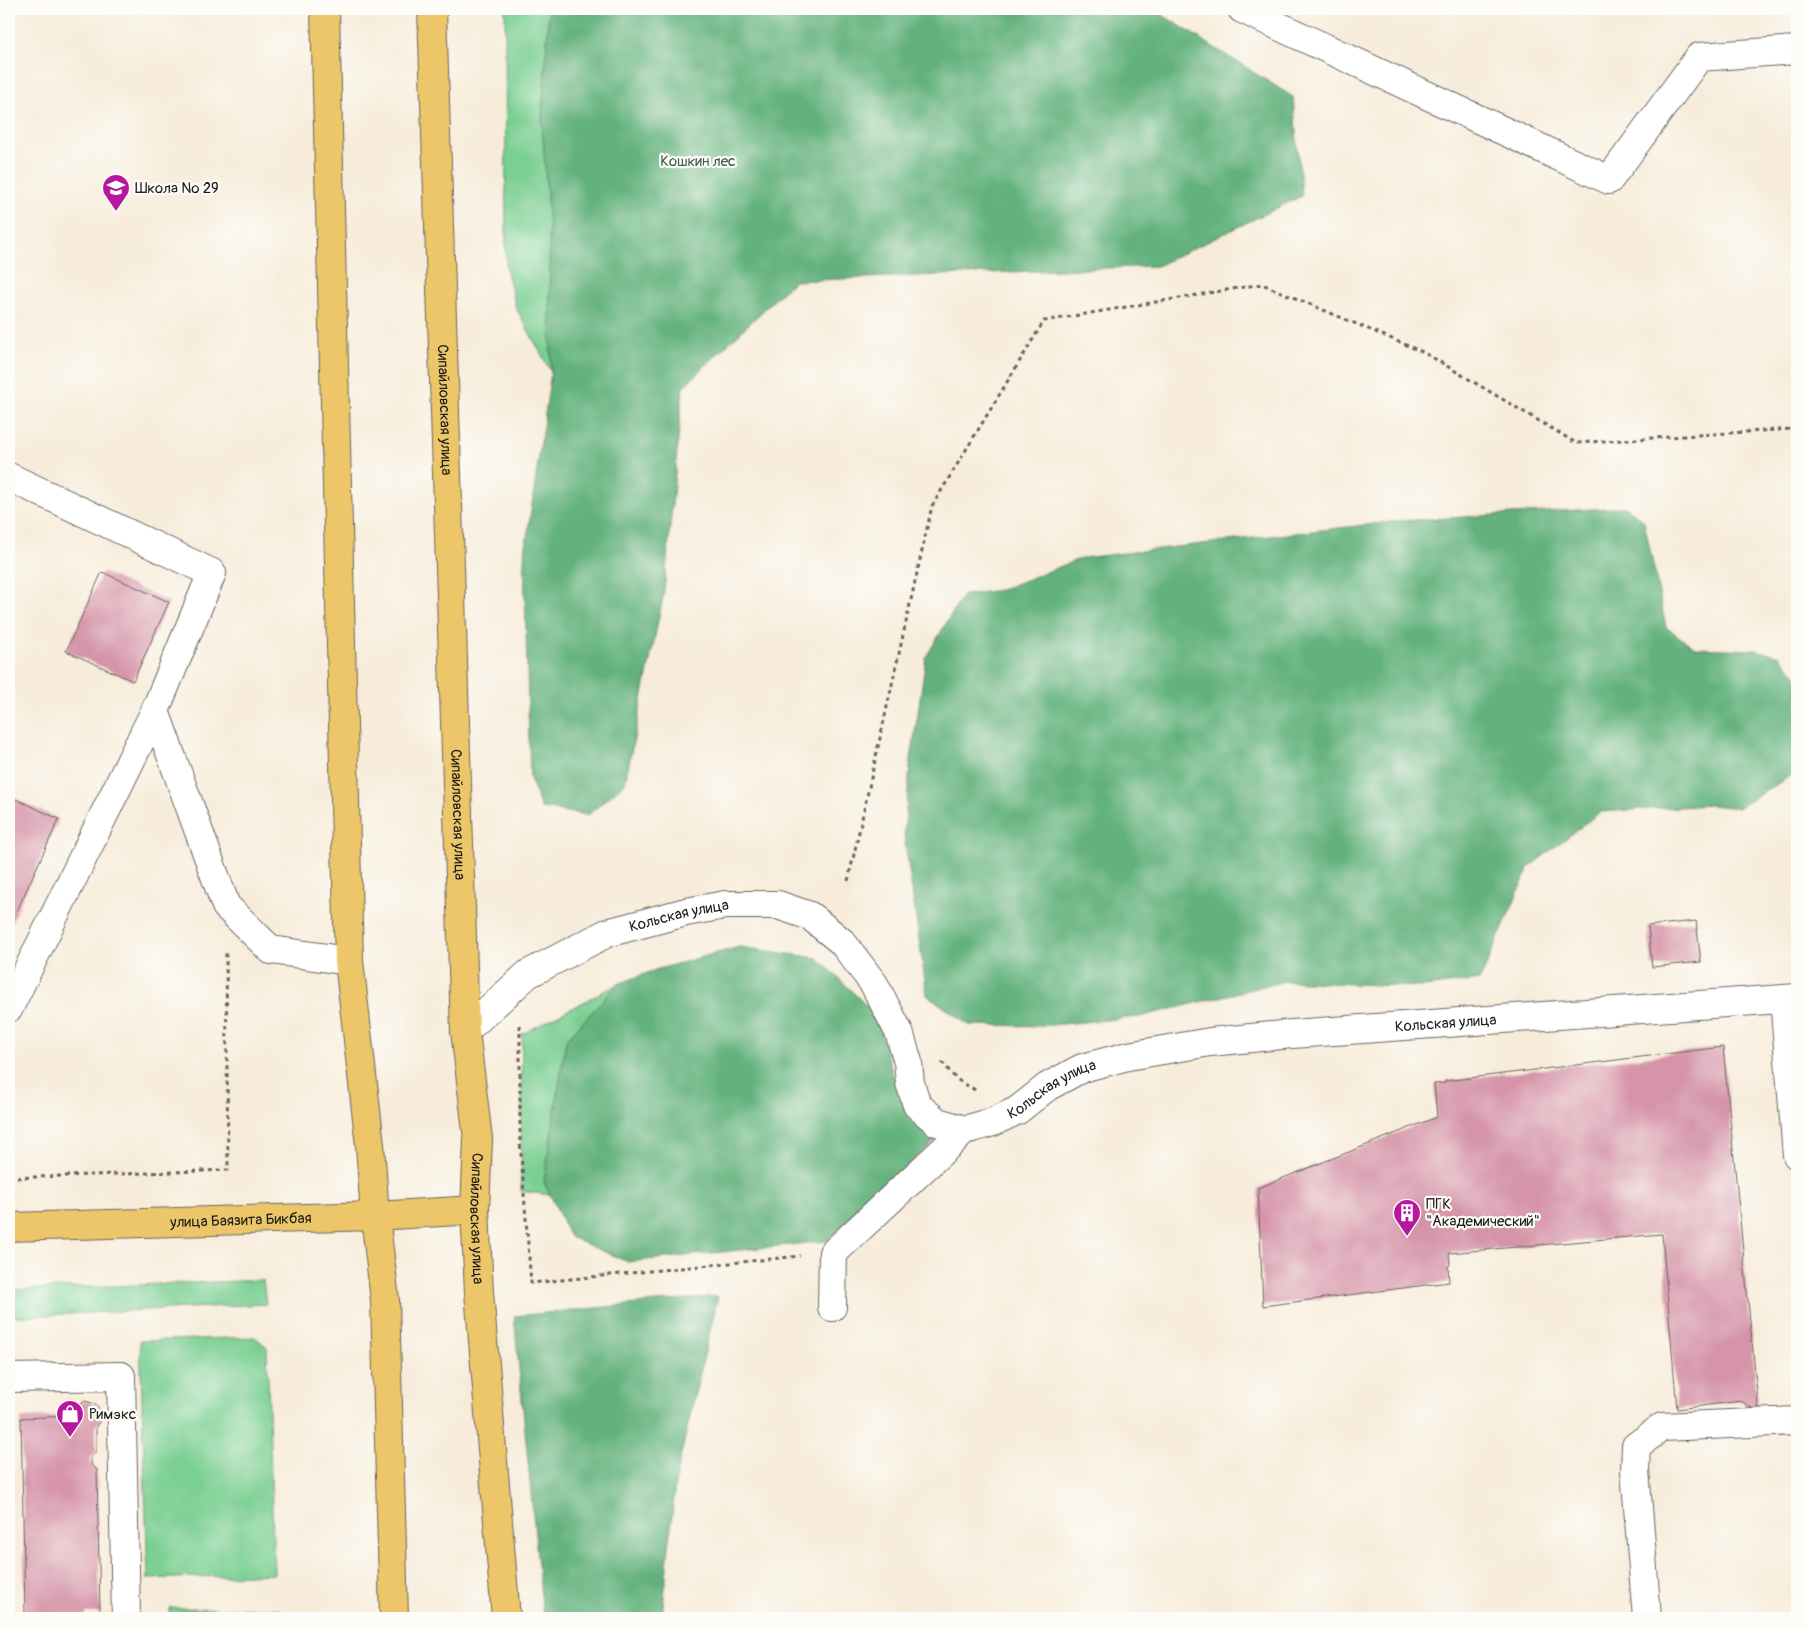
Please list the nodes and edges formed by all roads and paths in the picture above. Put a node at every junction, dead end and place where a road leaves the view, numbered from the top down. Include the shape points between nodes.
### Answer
1 (325, 9) edge
2 (432, 9) edge
3 (1242, 9) edge
4 (1797, 50) edge
5 (1797, 426) edge
6 (9, 478) edge
7 (155, 711) junction
8 (848, 881) dead end
9 (226, 906) junction
10 (349, 960) junction
11 (519, 980) junction
12 (1790, 999) edge
13 (9, 1008) edge
14 (465, 1031) junction
15 (939, 1058) dead end
16 (982, 1092) dead end
17 (965, 1130) junction
18 (1797, 1155) edge
19 (9, 1178) edge
20 (475, 1210) junction
21 (375, 1216) junction
22 (9, 1228) edge
23 (833, 1253) junction
24 (832, 1307) dead end
25 (9, 1378) edge
26 (1797, 1421) edge
27 (126, 1618) edge
28 (394, 1618) edge
29 (506, 1618) edge
30 (1647, 1618) edge

1 - 10 main road
2 - 14 main road, Сипайловская улица
3 - 4 street via 1609,180 1699,57
5 - 8 path via 1791,429 1576,443 1425,353 1262,284 1044,322 932,506
6 - 7 street via 212,573
7 - 9 street
7 - 13 street
9 - 10 street via 271,950
9 - 19 path via 228,1170
10 - 21 main road
11 - 14 street, Кольская улица
11 - 17 street, Кольская улица via 607,933 725,905 778,905 810,916 842,942 874,984 899,1032 917,1105 937,1122
11 - 23 path via 520,1141 531,1283
12 - 17 street, Кольская улица via 1210,1042 1128,1056 1082,1068 1047,1087 1018,1110
12 - 18 street
14 - 20 main road, Сипайловская улица via 478,1139
15 - 16 path via 956,1079 972,1090
17 - 23 street
20 - 21 main road, улица Баязита Бикбая
20 - 29 main road, Сипайловская улица
21 - 22 main road, улица Баязита Бикбая
21 - 28 main road via 385,1300
23 - 24 street
25 - 27 street via 121,1376
26 - 30 street via 1662,1428 1636,1446 1635,1470

